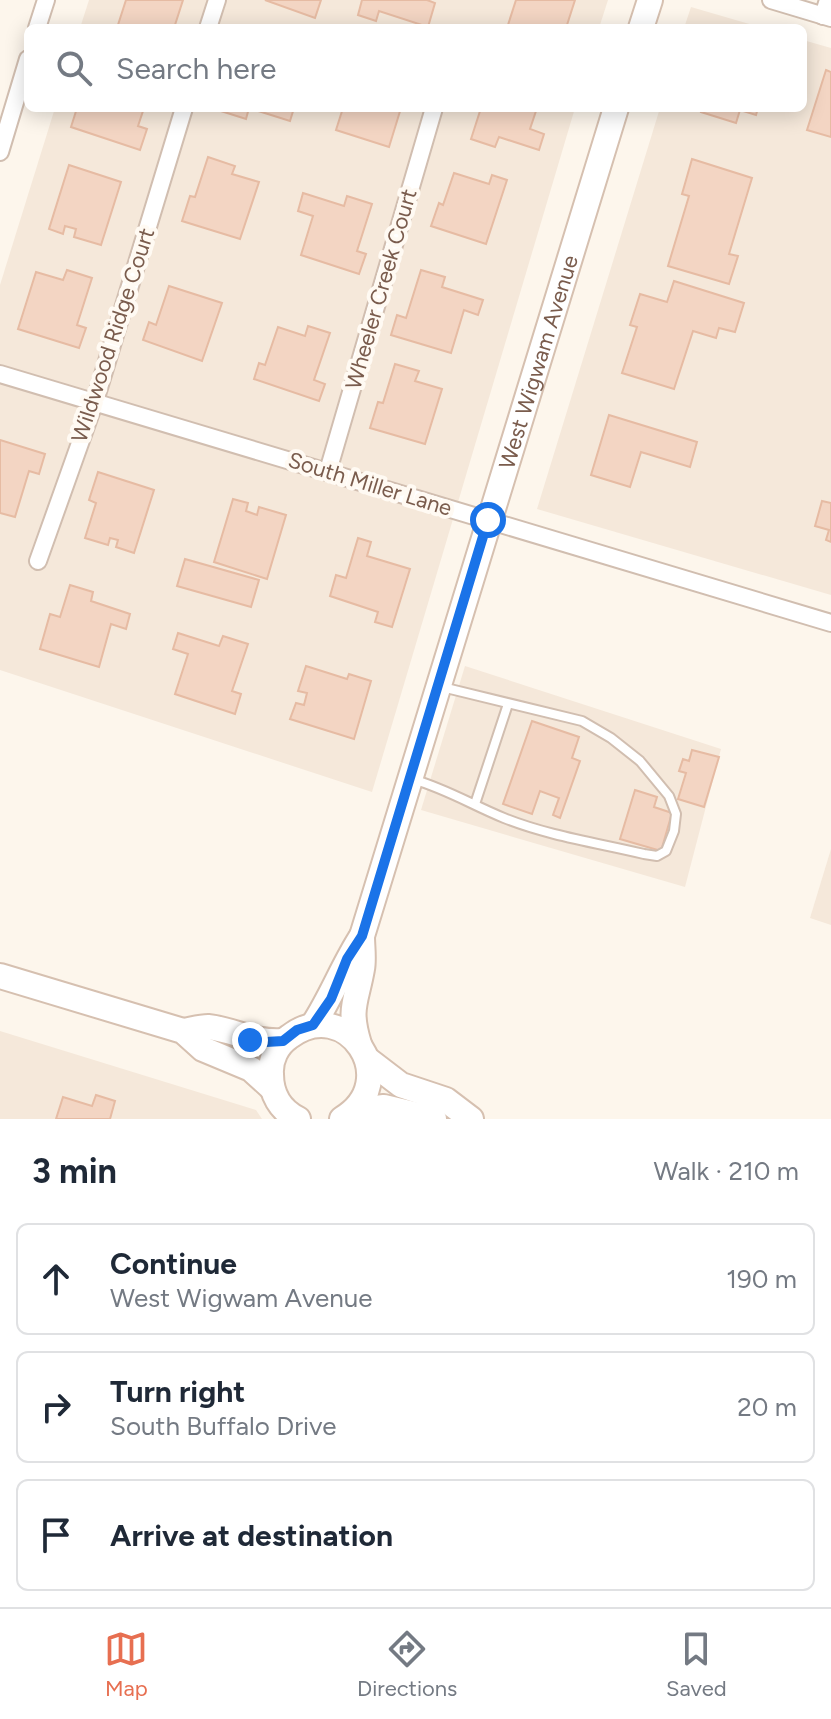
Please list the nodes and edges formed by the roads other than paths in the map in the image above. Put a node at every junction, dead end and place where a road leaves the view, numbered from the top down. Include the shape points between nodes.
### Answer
1 (46, 0) edge
2 (217, 0) edge
3 (650, 0) edge
4 (771, 0) edge
5 (827, 11) edge
6 (38, 24) edge
7 (209, 24) edge
8 (642, 24) edge
9 (24, 72) edge
10 (183, 112) edge
11 (433, 112) edge
12 (615, 112) edge
13 (0, 152) edge
14 (0, 374) edge
15 (95, 401) junction
16 (328, 471) junction
17 (488, 520) junction
18 (38, 561) dead end
19 (831, 623) edge
20 (437, 686) junction
21 (508, 704) junction
22 (410, 778) junction
23 (475, 804) junction
24 (362, 936) junction
25 (0, 976) edge
26 (313, 1025) junction
27 (183, 1031) junction
28 (283, 1041) junction
29 (363, 1052) junction
30 (284, 1108) edge
31 (348, 1115) edge
32 (434, 1119) edge
33 (471, 1119) edge

1 - 6 street
2 - 7 street
3 - 8 street
4 - 5 street
9 - 13 street
10 - 15 street, Wildwood Ridge Court
11 - 16 street, Wheeler Creek Court
12 - 17 street, West Wigwam Avenue
14 - 15 street, South Miller Lane
15 - 16 street, South Miller Lane
15 - 18 street, Wildwood Ridge Court
16 - 17 street, South Miller Lane
17 - 19 street, South Miller Lane
17 - 20 street, West Wigwam Avenue
20 - 21 lane
20 - 22 street, West Wigwam Avenue
21 - 23 lane
21 - 23 lane via 582,721 611,738 640,761 669,796 676,814 674,831 666,851 657,856 543,830
22 - 23 lane
22 - 24 street, West Wigwam Avenue
24 - 26 street, West Wigwam Avenue
24 - 29 street, West Wigwam Avenue via 352,1022
25 - 27 street
26 - 28 street
26 - 29 street via 346,1032
27 - 28 street via 207,1027 250,1040
27 - 30 street via 203,1049 251,1069
28 - 30 street via 270,1071
29 - 31 street, West Wigwam Avenue via 368,1087
29 - 33 street via 401,1085 446,1100
31 - 32 street via 384,1107

